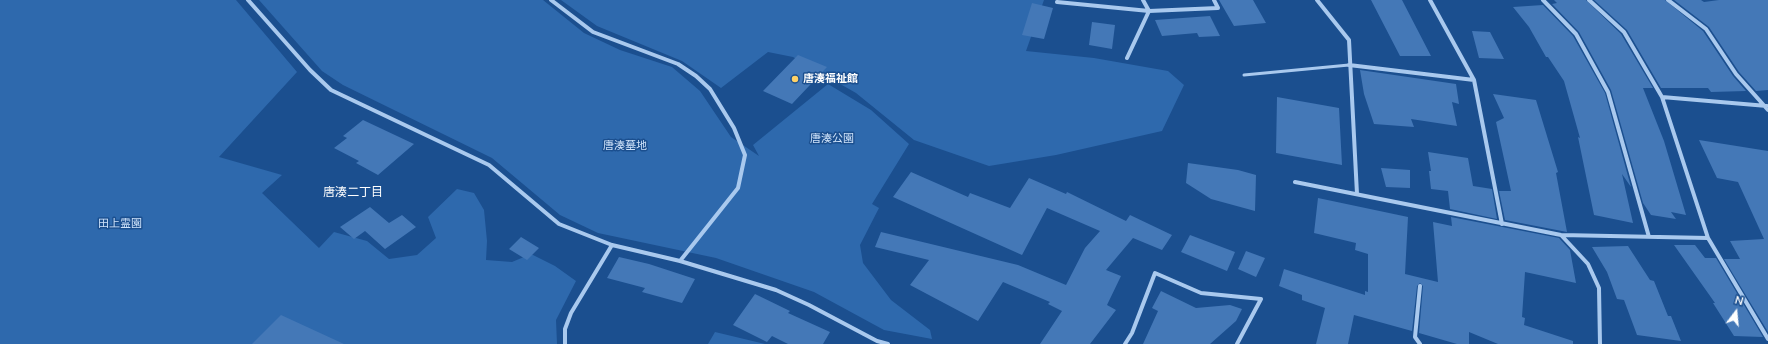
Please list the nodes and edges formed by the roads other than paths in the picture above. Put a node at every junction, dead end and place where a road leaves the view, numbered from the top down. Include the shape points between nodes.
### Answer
1 (248, 0) edge
2 (551, 0) edge
3 (1143, 0) edge
4 (1214, 0) edge
5 (1317, 0) edge
6 (1430, 0) edge
7 (1543, 0) edge
8 (1589, 0) edge
9 (1668, 0) edge
10 (1057, 2) dead end
11 (1149, 11) junction
12 (1127, 58) dead end
13 (1349, 65) junction
14 (1244, 75) dead end
15 (1474, 80) junction
16 (1662, 97) junction
17 (1767, 107) edge
18 (1295, 182) dead end
19 (1357, 194) junction
20 (1502, 224) junction
21 (1561, 235) junction
22 (1649, 237) junction
23 (1708, 238) junction
24 (612, 245) junction
25 (680, 261) junction
26 (1420, 286) dead end
27 (1768, 339) edge
28 (565, 344) edge
29 (888, 344) edge
30 (1125, 344) edge
31 (1237, 344) edge
32 (1420, 344) edge
33 (1600, 344) edge

1 - 24 street via 331,90 490,165 559,224
2 - 25 street via 593,32 678,64 696,76 710,89 734,128 745,155 738,188
3 - 11 street
4 - 11 street via 1218,8
5 - 13 street via 1349,40
6 - 15 street
7 - 22 street via 1576,34 1608,92
8 - 16 street via 1624,32
9 - 17 street via 1706,29 1736,74
10 - 11 street
11 - 12 street
13 - 14 lane
13 - 15 street
13 - 19 street
15 - 20 street
16 - 17 street
16 - 23 street
18 - 19 street
19 - 20 street
20 - 21 street
21 - 22 street
21 - 33 street via 1588,264 1598,288
22 - 23 street
23 - 27 street
24 - 25 street
24 - 28 street via 571,313 565,329
25 - 29 street via 776,290
26 - 32 street via 1415,337
30 - 31 street via 1155,273 1200,293 1261,299

